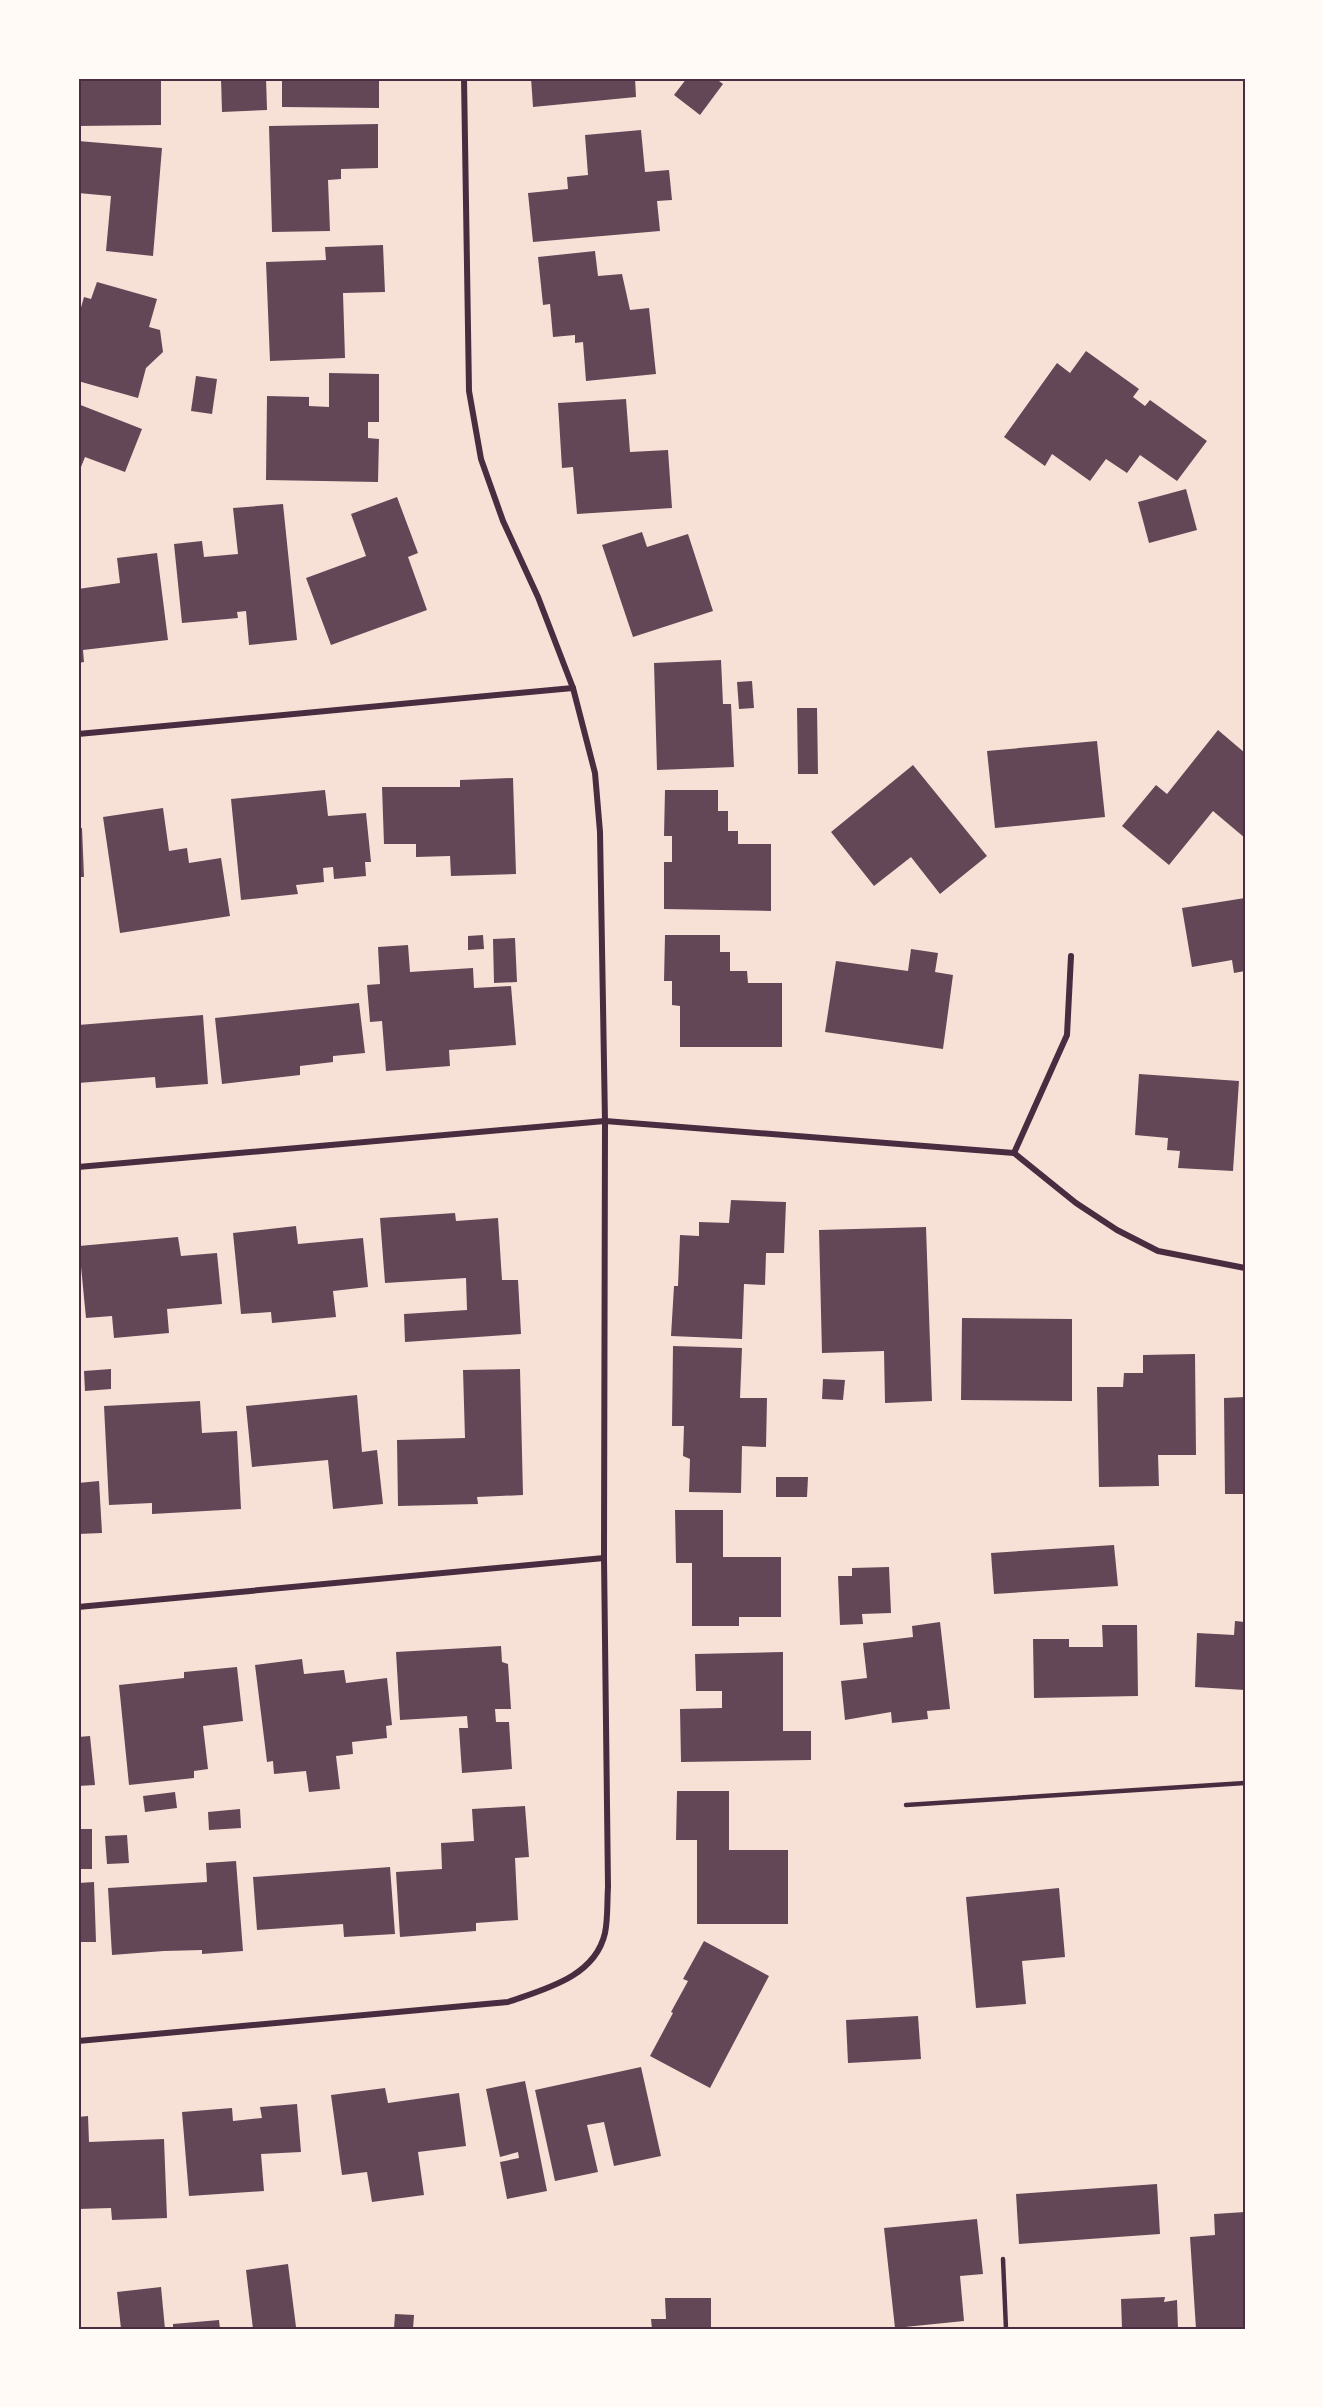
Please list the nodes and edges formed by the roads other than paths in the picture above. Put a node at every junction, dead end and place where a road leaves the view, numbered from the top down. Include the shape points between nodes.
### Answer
1 (464, 78) edge
2 (573, 688) junction
3 (78, 734) edge
4 (1071, 956) dead end
5 (605, 1121) junction
6 (1014, 1152) junction
7 (78, 1167) edge
8 (1245, 1268) edge
9 (604, 1558) junction
10 (78, 1607) edge
11 (1245, 1783) edge
12 (906, 1805) dead end
13 (78, 2041) edge
14 (1003, 2259) dead end
15 (1006, 2329) edge

1 - 2 street via 468,392 481,459
2 - 3 street
2 - 5 street via 595,773 600,832
4 - 6 street via 1067,1035
5 - 6 street
5 - 7 street
5 - 9 street
6 - 8 street via 1076,1203 1158,1251
9 - 10 street
9 - 13 street via 608,1887 605,1934 592,1961 559,1985 508,2002
11 - 12 lane
14 - 15 lane

